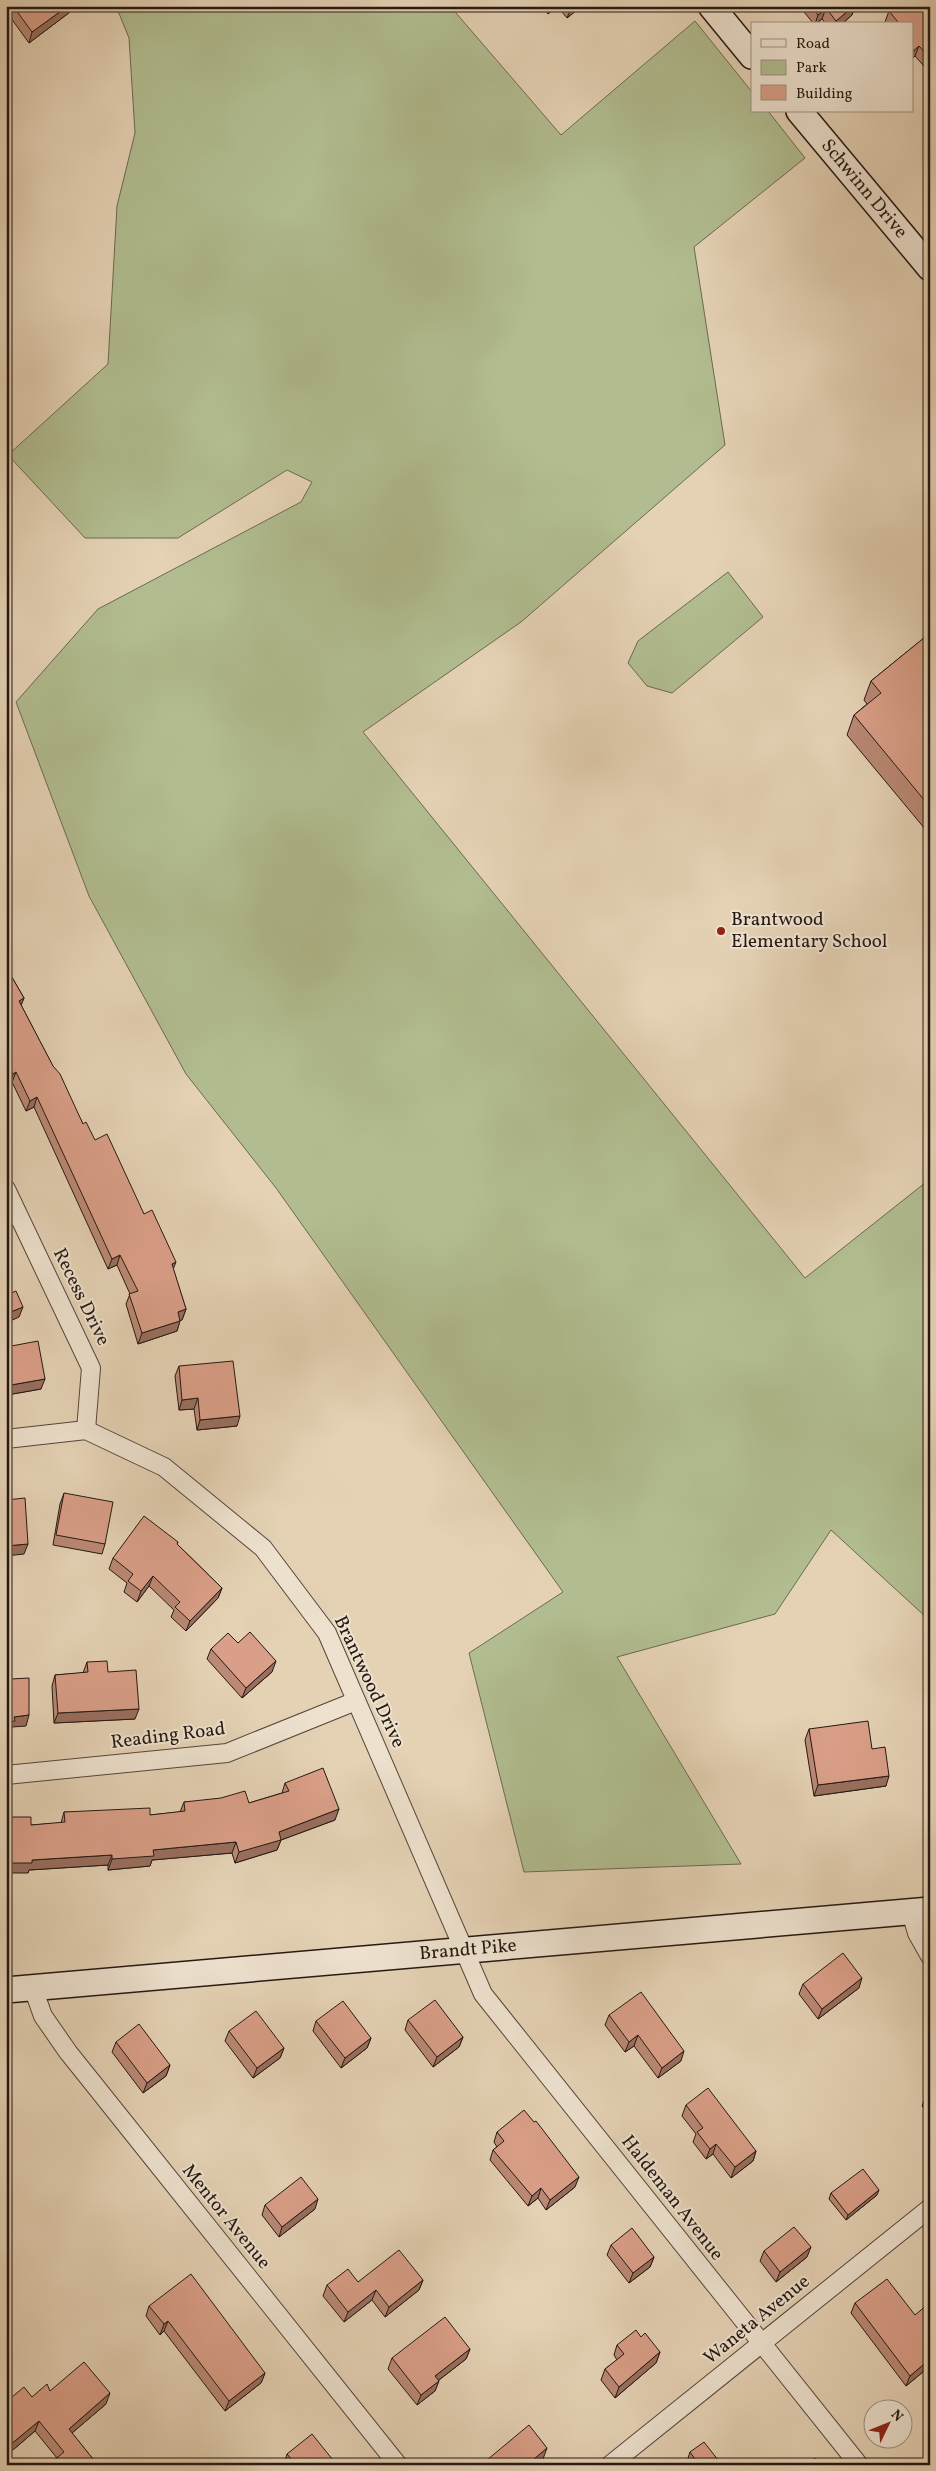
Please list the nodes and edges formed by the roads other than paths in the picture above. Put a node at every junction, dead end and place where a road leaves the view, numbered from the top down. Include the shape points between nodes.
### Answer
1 (711, 6) edge
2 (751, 55) edge
3 (800, 112) edge
4 (930, 268) edge
5 (6, 1189) edge
6 (86, 1430) junction
7 (6, 1439) edge
8 (356, 1701) junction
9 (6, 1775) edge
10 (920, 1911) edge
11 (464, 1950) junction
12 (930, 1956) edge
13 (33, 1988) junction
14 (6, 1990) edge
15 (930, 2208) edge
16 (761, 2344) junction
17 (398, 2465) edge
18 (610, 2465) edge
19 (859, 2465) edge

1 - 2 main road
3 - 4 main road, Schwinn Drive
5 - 6 street, Recess Drive via 91,1368
6 - 7 street
6 - 8 street, Brantwood Drive via 164,1468 263,1548 326,1633
8 - 9 street, Reading Road via 227,1753
8 - 11 street, Brantwood Drive
10 - 11 main road, Brandt Pike
10 - 12 street via 918,1933
11 - 13 main road, Brandt Pike
11 - 16 street, Haldeman Avenue via 483,1994
13 - 14 main road, Brandt Pike
13 - 17 street, Mentor Avenue via 43,2016 68,2052
15 - 16 street, Waneta Avenue
16 - 18 street, Waneta Avenue
16 - 19 street, Haldeman Avenue

